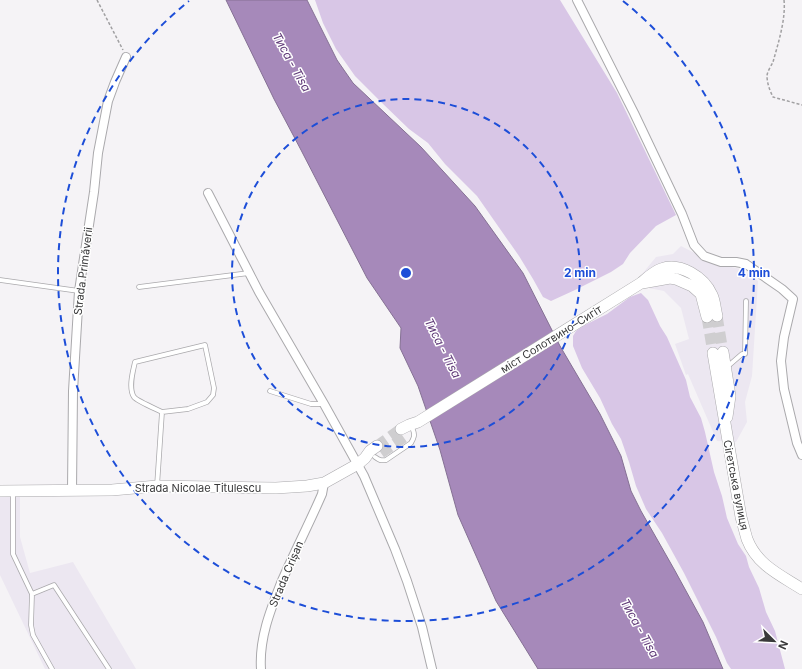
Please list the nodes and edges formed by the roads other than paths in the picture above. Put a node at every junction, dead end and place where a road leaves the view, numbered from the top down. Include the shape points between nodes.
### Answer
1 (577, 0) edge
2 (126, 57) road end
3 (208, 193) dead end
4 (249, 273) junction
5 (0, 280) edge
6 (139, 287) dead end
7 (79, 291) junction
8 (746, 301) dead end
9 (712, 316) tunnel mouth
10 (718, 352) tunnel mouth
11 (721, 370) junction
12 (270, 391) dead end
13 (324, 404) junction
14 (162, 412) junction
15 (412, 427) joint
16 (371, 455) junction
17 (802, 455) edge
18 (324, 483) junction
19 (158, 486) junction
20 (72, 490) junction
21 (0, 491) edge
22 (13, 491) junction
23 (802, 589) edge
24 (32, 594) junction
25 (52, 669) edge
26 (109, 669) edge
27 (261, 669) edge
28 (432, 669) edge

1 - 17 street via 675,199 694,245 704,256 721,262 746,264 792,299 781,361 784,389
2 - 7 street, Strada Primăverii via 108,101 98,153
3 - 4 street
4 - 6 lane
4 - 13 street
5 - 7 lane
7 - 20 street, Strada Primăverii via 73,391
8 - 11 lane via 744,354
9 - 15 street, міст Солотвино–Сигіт via 694,281 670,278 639,284
10 - 11 street, Сігетська вулиця
11 - 23 street, Сігетська вулиця via 730,396 725,427 747,540 766,566
12 - 13 lane via 311,404
13 - 16 street
14 - 14 lane via 188,409 207,402 213,395 214,388 205,345 135,362 131,392 135,398
14 - 19 lane
15 - 16 lane via 414,439 411,443 386,460 379,460
16 - 18 street, Strada Nicolae Titulescu
16 - 28 street via 377,506 407,581
18 - 19 street, Strada Nicolae Titulescu via 276,488
18 - 27 street, Strada Crișan via 322,494 290,561 268,617
19 - 20 street, Strada Nicolae Titulescu
20 - 22 street, Strada Nicolae Titulescu
21 - 22 street, Strada Nicolae Titulescu
22 - 24 lane via 13,554
24 - 25 lane via 33,635
24 - 26 lane via 54,585

